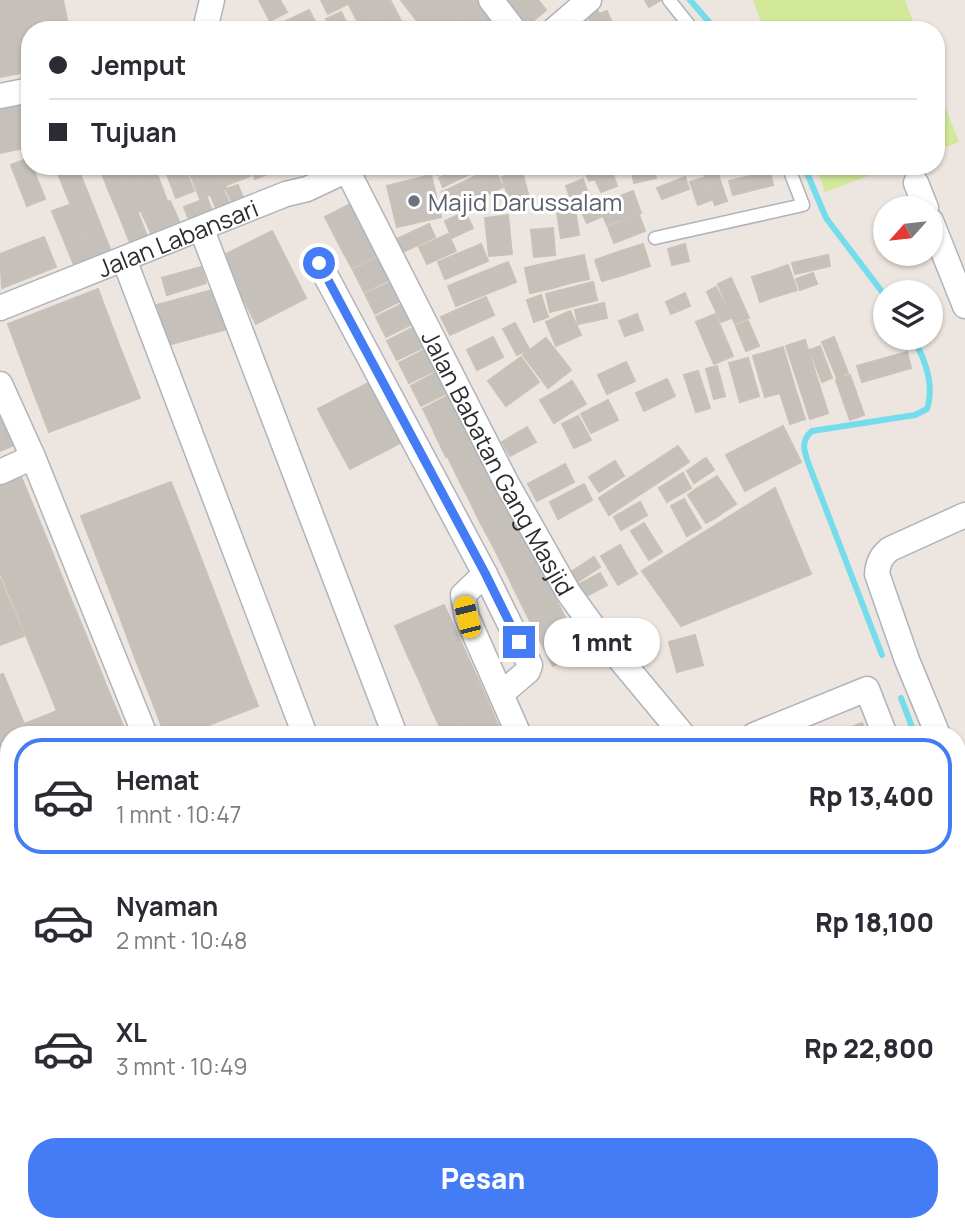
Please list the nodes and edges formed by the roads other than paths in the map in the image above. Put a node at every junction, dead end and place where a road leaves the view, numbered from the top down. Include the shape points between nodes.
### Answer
1 (212, 0) edge
2 (492, 0) edge
3 (589, 0) edge
4 (669, 0) edge
5 (207, 21) edge
6 (507, 21) edge
7 (564, 21) edge
8 (686, 21) edge
9 (21, 92) edge
10 (0, 96) edge
11 (332, 175) edge
12 (352, 175) edge
13 (791, 175) edge
14 (916, 183) dead end
15 (921, 196) edge
16 (202, 230) junction
17 (655, 238) dead end
18 (943, 251) edge
19 (124, 259) junction
20 (319, 263) dead end
21 (965, 306) edge
22 (0, 308) edge
23 (0, 384) edge
24 (33, 457) junction
25 (0, 472) edge
26 (965, 515) edge
27 (485, 573) junction
28 (501, 694) junction
29 (141, 726) edge
30 (302, 726) edge
31 (392, 726) edge
32 (515, 726) edge
33 (676, 726) edge
34 (776, 726) edge
35 (881, 726) edge
36 (934, 726) edge

1 - 5 street
2 - 6 street
3 - 7 street
4 - 8 lane
9 - 10 street
11 - 16 street, Jalan Labansari
12 - 33 street, Jalan Babatan Gang Masjid via 507,485 568,592
13 - 17 lane via 803,205
14 - 15 street
16 - 19 street, Jalan Labansari
16 - 31 street
18 - 21 street
19 - 22 street, Jalan Labansari
19 - 30 street
20 - 27 street
23 - 24 street
24 - 25 street
24 - 29 street
26 - 36 street via 890,549 878,567 907,660
27 - 28 street via 463,595 463,603
27 - 28 street via 530,665
28 - 32 street
34 - 35 street via 867,689

